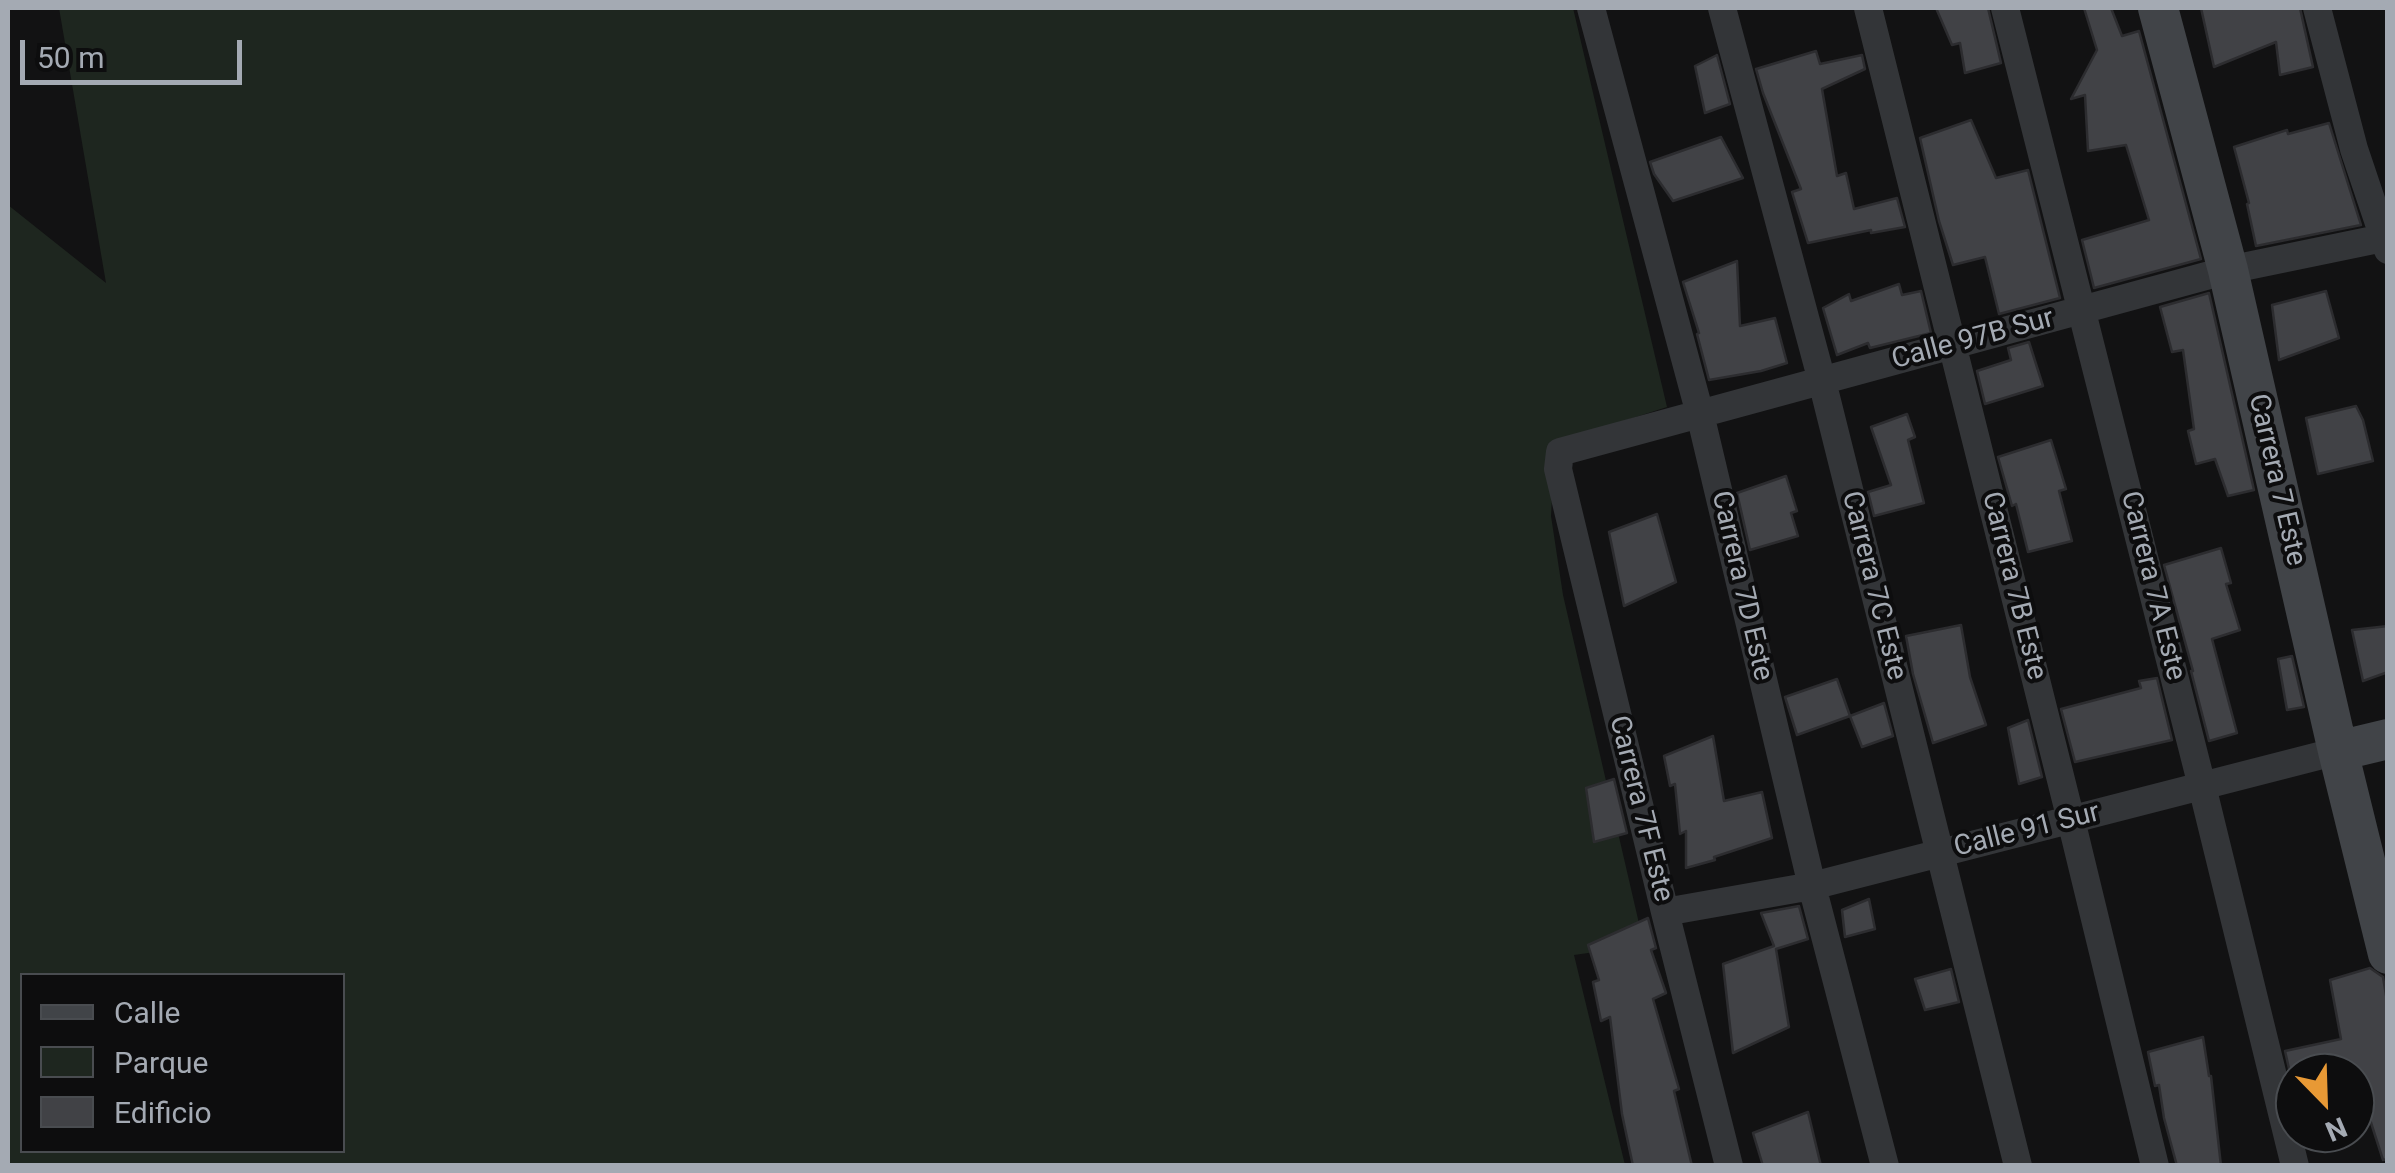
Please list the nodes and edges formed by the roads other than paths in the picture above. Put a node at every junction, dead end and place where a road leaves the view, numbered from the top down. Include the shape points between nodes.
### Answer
1 (1591, 8) edge
2 (1722, 8) edge
3 (1868, 8) edge
4 (2005, 8) edge
5 (2158, 8) edge
6 (2317, 8) edge
7 (2387, 242) edge
8 (2228, 270) junction
9 (2083, 310) junction
10 (1953, 345) junction
11 (1822, 381) junction
12 (1700, 414) junction
13 (1560, 452) joint
14 (2388, 739) edge
15 (2338, 751) junction
16 (2202, 786) junction
17 (2071, 820) junction
18 (1941, 853) junction
19 (1812, 886) junction
20 (1665, 912) junction
21 (2388, 954) edge
22 (1729, 1166) edge
23 (1885, 1166) edge
24 (2018, 1166) edge
25 (2156, 1166) edge
26 (2295, 1166) edge

1 - 12 street, Carrera 7D Este
2 - 11 street, Carrera 7C Este
3 - 10 street, Carrera 7B Este
4 - 9 street, Carrera 7A Este
5 - 8 street, Carrera 7 Este
6 - 7 street
7 - 8 street, Calle 97B Sur
8 - 9 street, Calle 97B Sur
8 - 15 street, Carrera 7 Este
9 - 10 street, Calle 97B Sur
9 - 16 street, Carrera 7A Este
10 - 11 street, Calle 97B Sur
10 - 17 street, Carrera 7B Este
11 - 12 street, Calle 97B Sur
11 - 18 street, Carrera 7C Este
12 - 13 street, Calle 97B Sur
12 - 19 street, Carrera 7D Este
13 - 20 street, Carrera 7F Este via 1558,470
14 - 15 street, Calle 91 Sur
15 - 16 street, Calle 91 Sur
15 - 21 street, Carrera 7 Este
16 - 17 street, Calle 91 Sur
16 - 26 street, Carrera 7A Este
17 - 18 street, Calle 91 Sur
17 - 25 street, Carrera 7B Este
18 - 19 street, Calle 91 Sur
18 - 24 street, Carrera 7C Este
19 - 20 street, Calle 91 Sur
19 - 23 street, Carrera 7D Este
20 - 22 street, Carrera 7F Este

